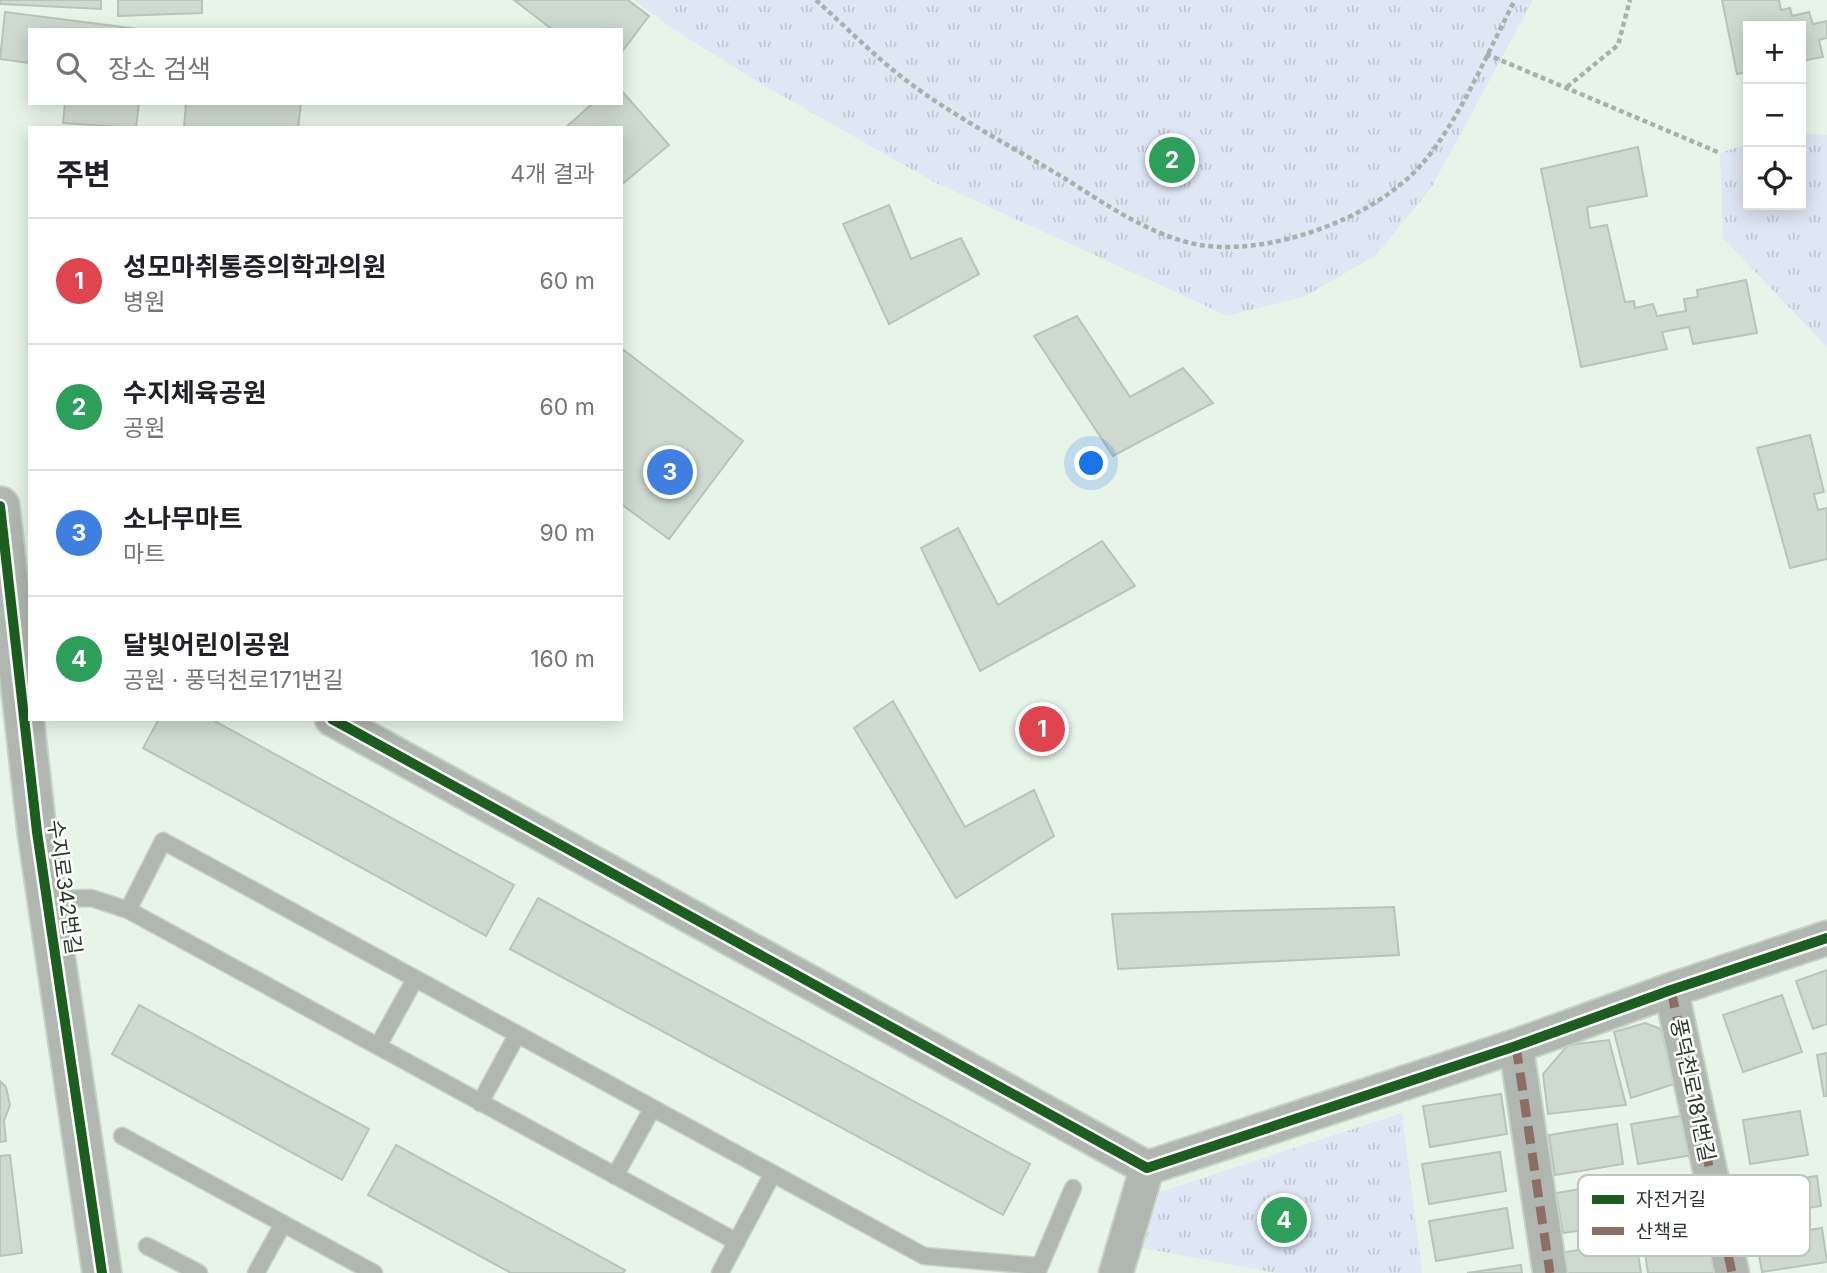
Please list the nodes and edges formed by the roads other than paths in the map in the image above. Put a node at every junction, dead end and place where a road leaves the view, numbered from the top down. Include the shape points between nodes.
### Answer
1 (0, 506) edge
2 (24, 663) edge
3 (336, 721) edge
4 (15, 775) edge
5 (47, 899) junction
6 (128, 910) junction
7 (1827, 938) edge
8 (415, 979) junction
9 (1671, 990) junction
10 (517, 1035) junction
11 (378, 1046) junction
12 (1516, 1046) junction
13 (481, 1103) junction
14 (652, 1109) junction
15 (121, 1136) dead end
16 (1147, 1168) junction
17 (772, 1175) junction
18 (1711, 1175) edge
19 (615, 1176) junction
20 (1073, 1188) dead end
21 (283, 1224) junction
22 (737, 1242) junction
23 (147, 1246) dead end
24 (354, 1268) edge
25 (1037, 1269) edge
26 (102, 1273) edge
27 (199, 1273) edge
28 (257, 1273) edge
29 (374, 1273) edge
30 (720, 1273) edge
31 (1116, 1273) edge
32 (1550, 1273) edge

1 - 2 street, 수지로342번길
2 - 4 street, 수지로342번길
3 - 16 street
4 - 5 street, 수지로342번길
5 - 6 lane via 91,898
5 - 26 street, 수지로342번길
6 - 8 lane via 163,841
6 - 11 lane
7 - 9 street
8 - 10 lane
8 - 11 lane
9 - 12 street
9 - 18 street, 풍덕천로181번길
10 - 13 lane
10 - 14 lane
11 - 13 lane
12 - 16 street
12 - 32 street
13 - 19 lane
14 - 17 lane
14 - 19 lane
15 - 21 lane
16 - 31 street
17 - 22 lane
17 - 25 lane via 924,1256
19 - 22 lane
20 - 25 lane
21 - 24 lane
21 - 28 lane
22 - 30 lane
23 - 27 lane
24 - 29 lane

